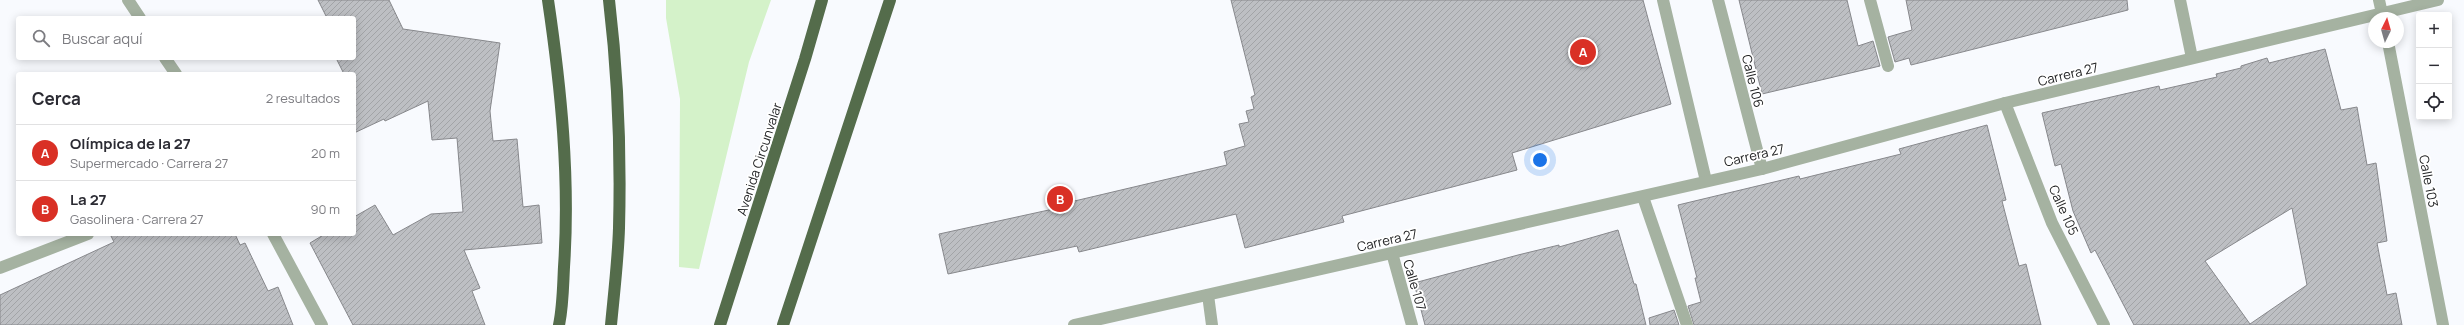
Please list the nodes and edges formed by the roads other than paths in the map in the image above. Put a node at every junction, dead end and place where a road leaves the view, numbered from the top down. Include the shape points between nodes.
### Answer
1 (128, 0) edge
2 (548, 0) edge
3 (609, 0) edge
4 (822, 0) edge
5 (890, 0) edge
6 (1663, 0) edge
7 (1718, 0) edge
8 (1870, 0) edge
9 (2180, 0) edge
10 (2379, 0) edge
11 (2438, 0) edge
12 (2381, 12) edge
13 (2393, 12) edge
14 (139, 16) edge
15 (2368, 18) edge
16 (2389, 48) edge
17 (2192, 58) junction
18 (167, 60) edge
19 (1888, 66) dead end
20 (175, 72) edge
21 (2005, 103) junction
22 (1762, 169) junction
23 (1706, 181) junction
24 (1643, 197) junction
25 (83, 236) edge
26 (274, 236) edge
27 (1392, 253) junction
28 (0, 268) edge
29 (1208, 295) junction
30 (322, 325) edge
31 (559, 325) edge
32 (611, 325) edge
33 (720, 325) edge
34 (783, 325) edge
35 (1074, 325) edge
36 (1212, 325) edge
37 (1412, 325) edge
38 (1687, 325) edge
39 (2104, 325) edge
40 (2443, 325) edge

1 - 14 street
2 - 31 highway via 556,52 565,154 566,241
3 - 32 highway via 616,56 620,158 619,230
4 - 33 highway, Avenida Circunvalar via 806,59
5 - 34 highway
6 - 23 street
7 - 22 street, Calle 106
8 - 19 street
9 - 17 street
10 - 12 street
11 - 13 street, Carrera 27
15 - 17 street, Carrera 27
16 - 40 street, Calle 103
17 - 21 street, Carrera 27
18 - 20 street
21 - 22 street, Carrera 27
21 - 39 street, Calle 105 via 2052,223
22 - 23 street, Carrera 27
23 - 24 street, Carrera 27
24 - 27 street, Carrera 27
24 - 38 street
25 - 28 street
26 - 30 street
27 - 29 street, Carrera 27
27 - 37 street, Calle 107
29 - 35 street, Carrera 27
29 - 36 street

